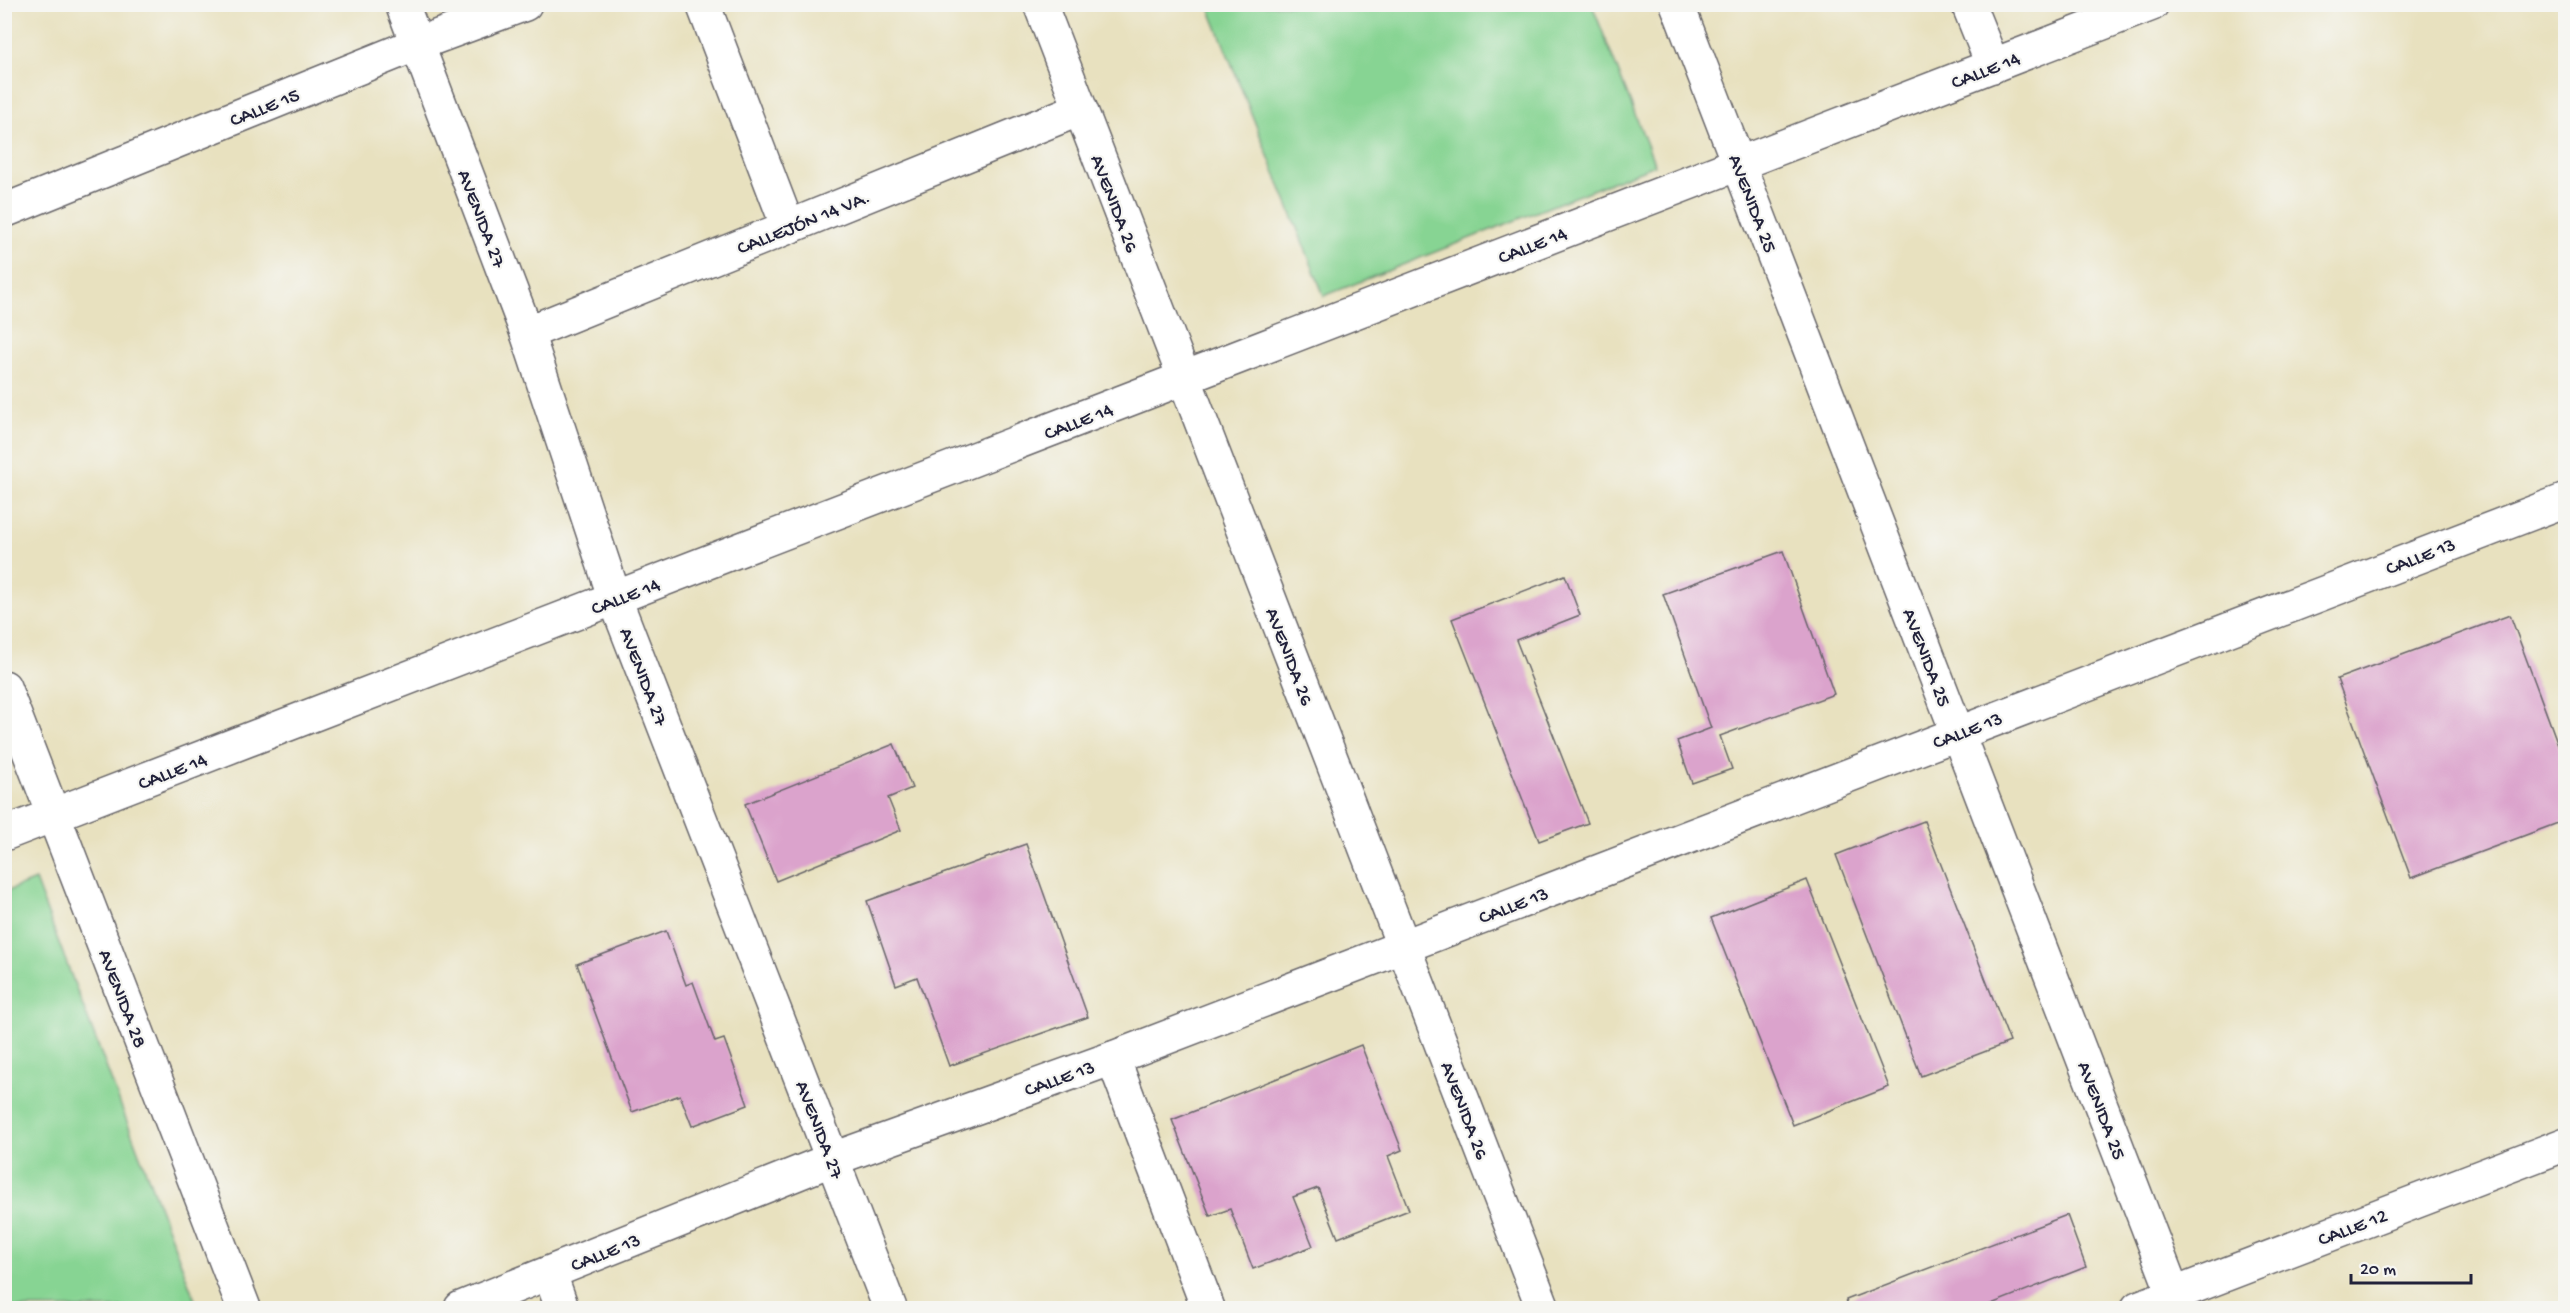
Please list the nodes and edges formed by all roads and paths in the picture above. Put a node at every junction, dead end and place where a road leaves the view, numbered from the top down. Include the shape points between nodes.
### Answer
1 (402, 4) edge
2 (525, 4) edge
3 (703, 4) edge
4 (1040, 4) edge
5 (1677, 4) edge
6 (1968, 4) edge
7 (2152, 4) edge
8 (417, 44) junction
9 (1993, 66) junction
10 (1080, 109) junction
11 (1739, 164) junction
12 (4, 211) edge
13 (788, 227) junction
14 (527, 333) junction
15 (1184, 379) junction
16 (2565, 500) edge
17 (615, 599) junction
18 (4, 687) edge
19 (1958, 733) junction
20 (54, 815) junction
21 (4, 834) edge
22 (1403, 946) junction
23 (1113, 1058) junction
24 (2565, 1144) edge
25 (832, 1159) junction
26 (550, 1274) junction
27 (2176, 1302) edge
28 (244, 1308) edge
29 (461, 1308) edge
30 (562, 1308) edge
31 (890, 1308) edge
32 (1208, 1308) edge
33 (1543, 1308) edge
34 (2138, 1308) edge

1 - 8 street, AVENIDA 27
2 - 8 street, CALLE 15
3 - 13 street
4 - 10 street, AVENIDA 26
5 - 11 street, AVENIDA 25
6 - 9 street
7 - 9 street, CALLE 14
8 - 12 street, CALLE 15
8 - 14 street, AVENIDA 27
9 - 11 street, CALLE 14
10 - 13 street, CALLEJÓN 14 VA.
10 - 15 street, AVENIDA 26
11 - 15 street, CALLE 14
11 - 19 street, AVENIDA 25
13 - 14 street, CALLEJÓN 14 VA.
14 - 17 street, AVENIDA 27
15 - 17 street, CALLE 14
15 - 22 street, AVENIDA 26
16 - 19 street, CALLE 13
17 - 20 street, CALLE 14
17 - 25 street, AVENIDA 27
18 - 20 street, AVENIDA 28
19 - 22 street, CALLE 13
19 - 27 street, AVENIDA 25
20 - 21 street, CALLE 14
20 - 28 street, AVENIDA 28
22 - 23 street, CALLE 13
22 - 33 street, AVENIDA 26
23 - 25 street, CALLE 13
23 - 32 street
24 - 27 street, CALLE 12
25 - 26 street, CALLE 13
25 - 31 street, AVENIDA 27
26 - 29 street, CALLE 13
26 - 30 street
27 - 34 street, CALLE 12

